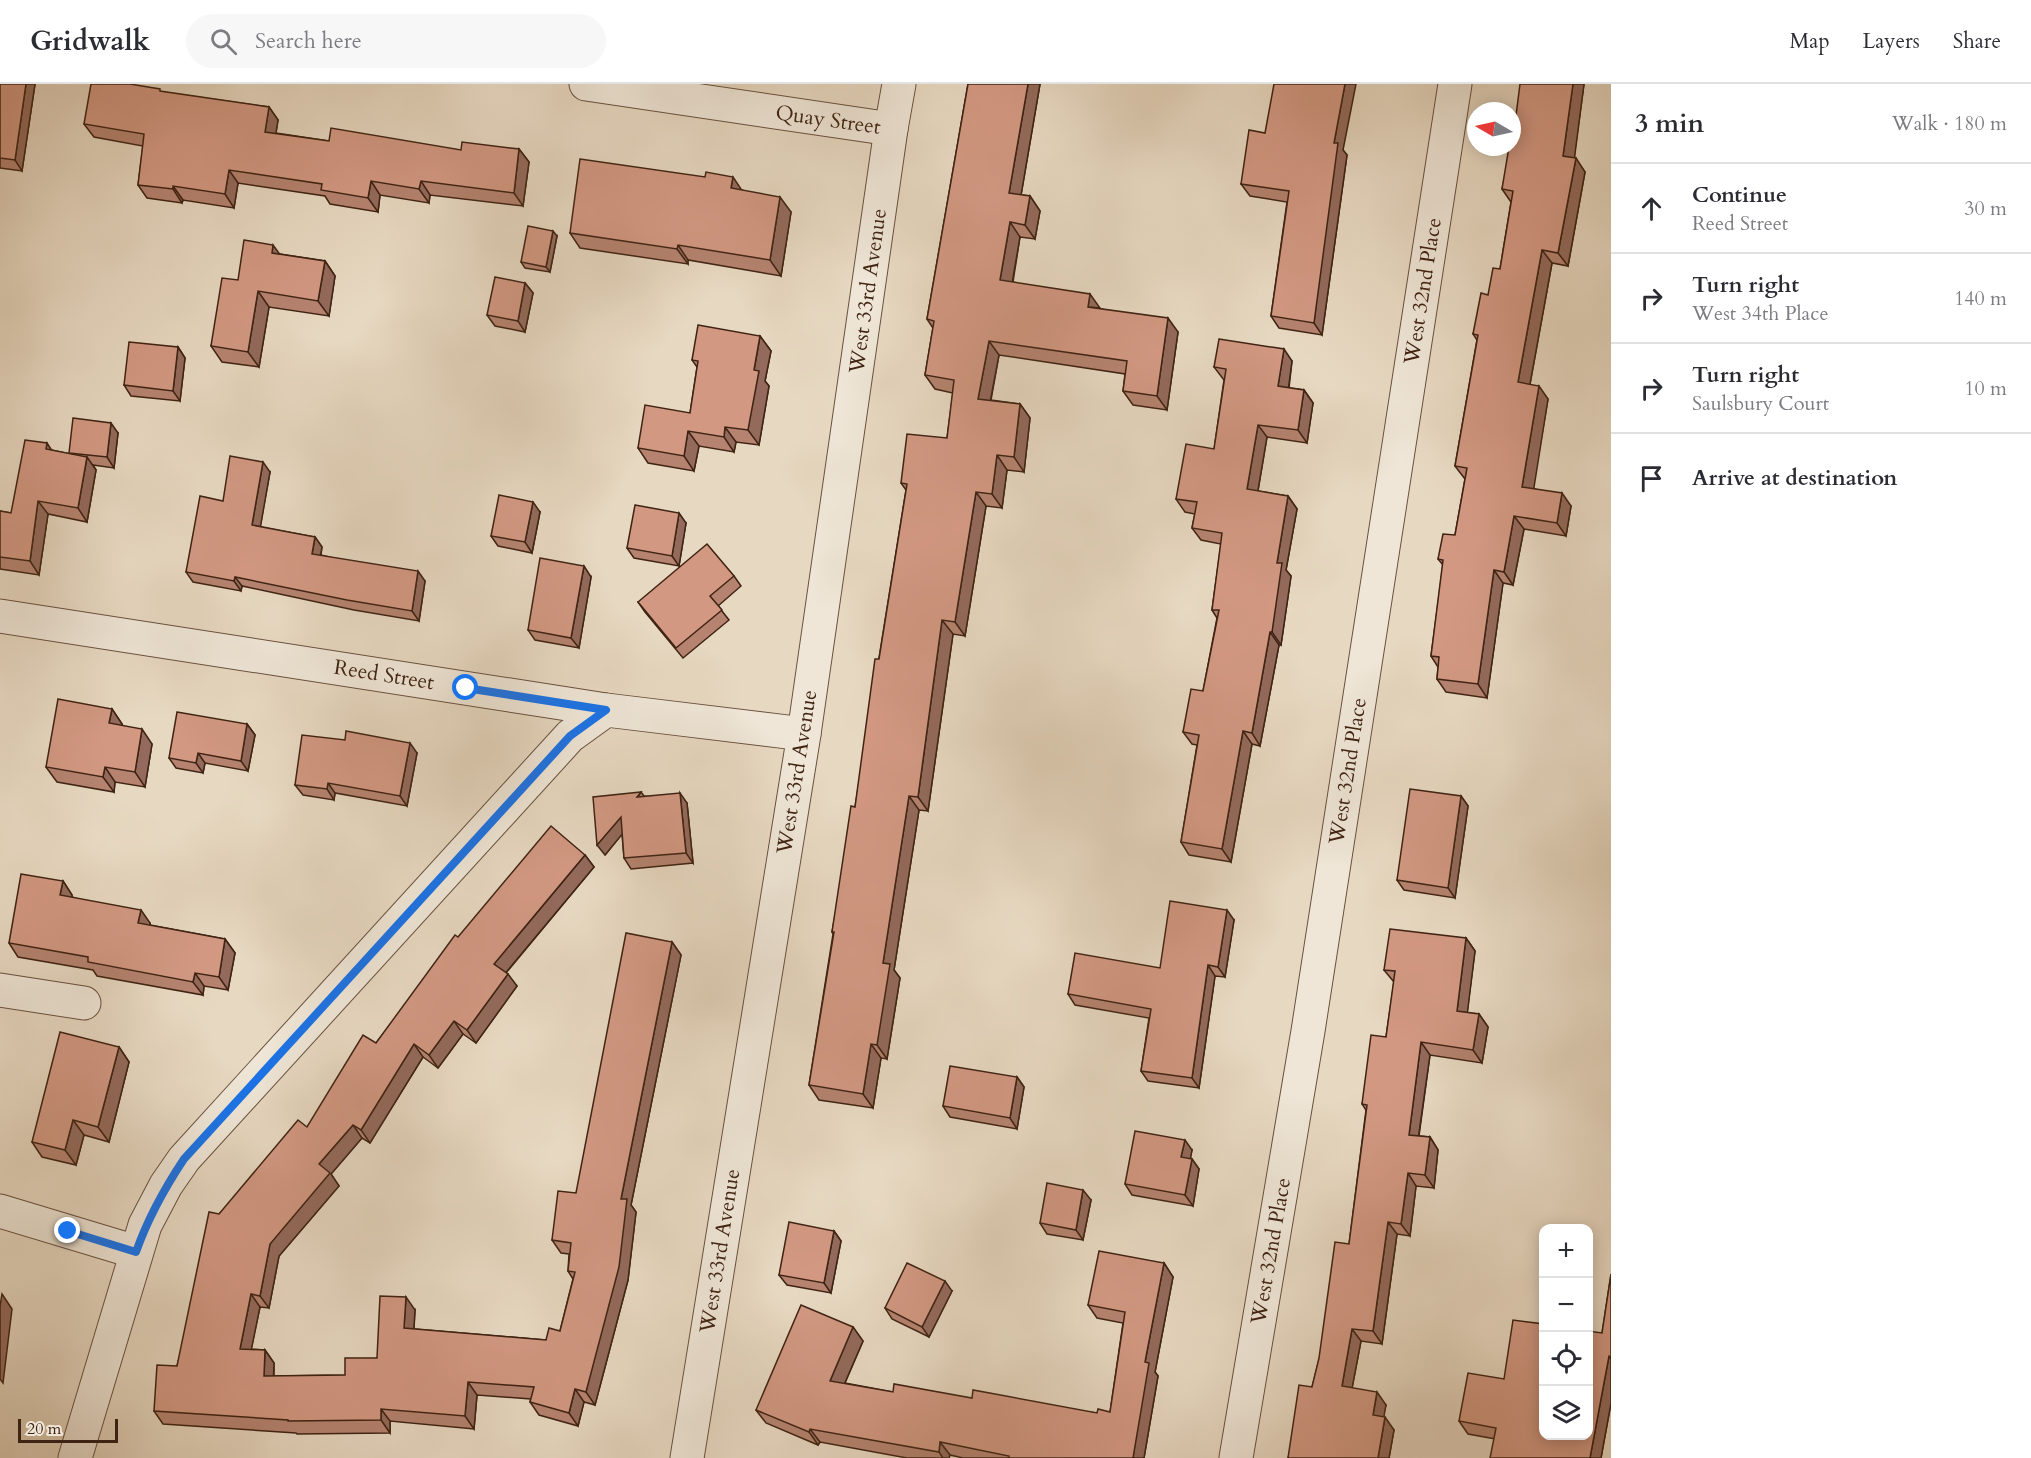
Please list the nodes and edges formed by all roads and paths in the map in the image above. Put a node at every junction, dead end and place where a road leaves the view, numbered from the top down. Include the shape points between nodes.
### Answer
1 (586, 84) edge
2 (899, 84) edge
3 (1455, 84) edge
4 (891, 129) junction
5 (0, 616) edge
6 (606, 710) junction
7 (804, 734) junction
8 (0, 990) edge
9 (84, 1002) dead end
10 (0, 1211) edge
11 (136, 1252) junction
12 (75, 1458) edge
13 (687, 1458) edge
14 (1236, 1458) edge

1 - 4 street, Quay Street
2 - 4 street, West 33rd Avenue
3 - 14 street, West 32nd Place via 1308,1031
4 - 7 street, West 33rd Avenue
5 - 6 street, Reed Street
6 - 7 street, Reed Street
6 - 11 street via 570,736 184,1159 145,1225
7 - 13 street, West 33rd Avenue
8 - 9 street
10 - 11 street
11 - 12 street

